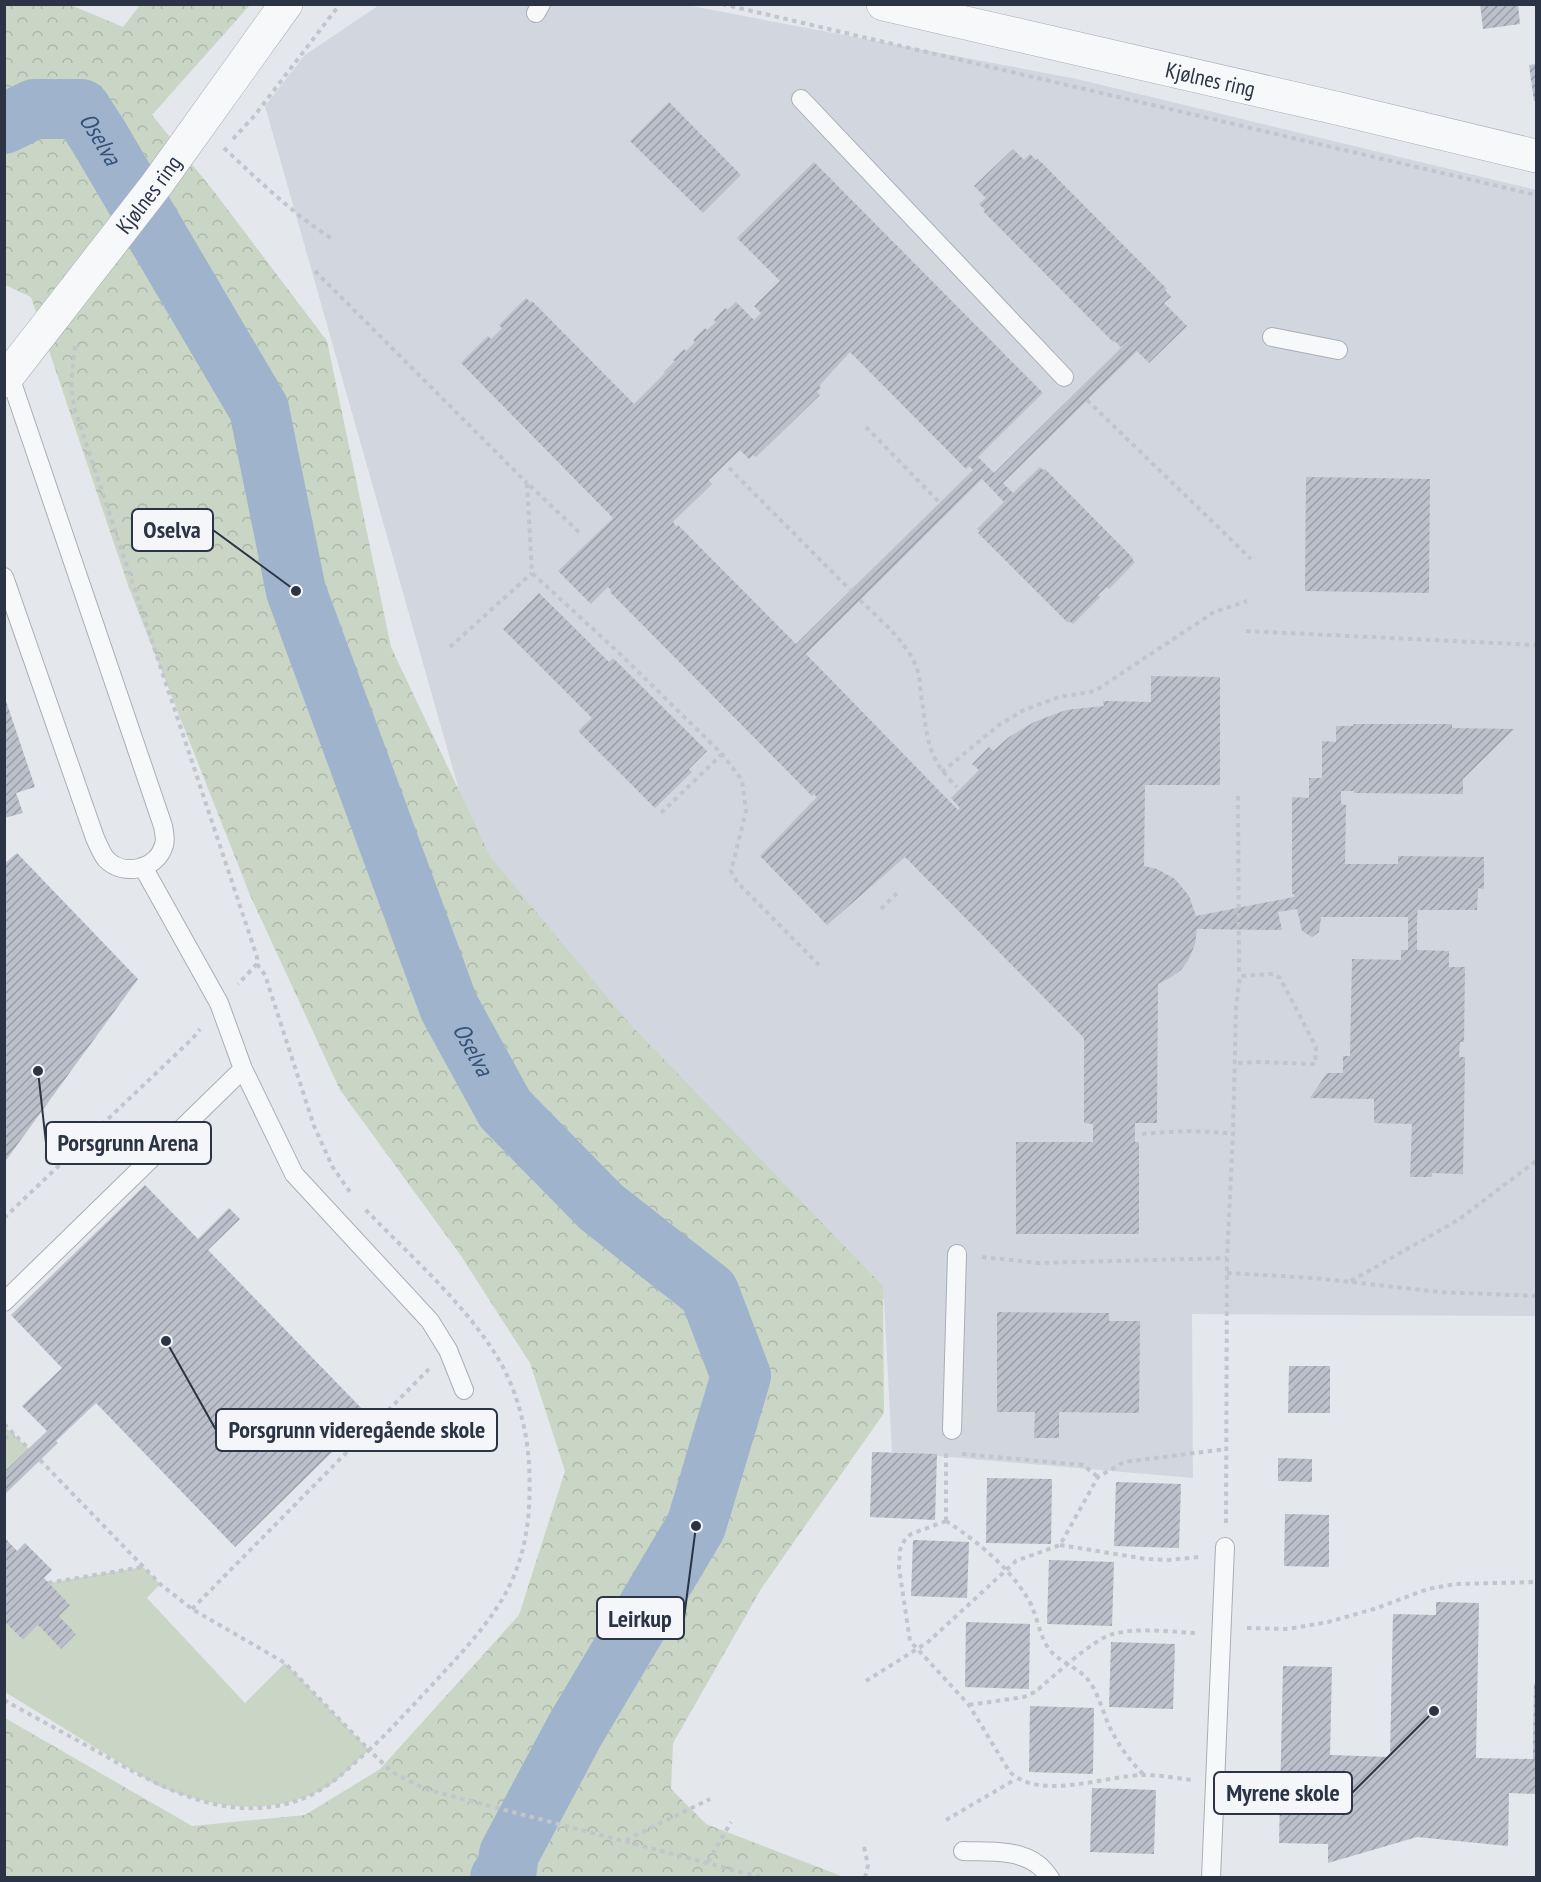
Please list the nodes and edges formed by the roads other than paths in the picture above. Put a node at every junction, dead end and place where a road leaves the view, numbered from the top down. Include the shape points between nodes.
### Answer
1 (286, 4) edge
2 (883, 4) edge
3 (801, 99) dead end
4 (1536, 156) edge
5 (1272, 337) dead end
6 (1338, 350) dead end
7 (1064, 376) dead end
8 (7, 378) edge
9 (4, 577) edge
10 (143, 867) junction
11 (243, 1068) junction
12 (957, 1254) road end
13 (4, 1302) edge
14 (464, 1390) dead end
15 (952, 1430) dead end
16 (1225, 1550) road end
17 (963, 1851) dead end
18 (1050, 1878) edge
19 (1211, 1878) edge

1 - 8 street, Kjølnes ring via 157,184
2 - 4 street, Kjølnes ring
3 - 7 lane
5 - 6 lane
8 - 10 lane via 163,826 165,844 152,862
9 - 10 lane via 95,838 113,865 134,870
10 - 11 lane via 219,1003
11 - 13 lane
11 - 14 lane via 294,1174 430,1321 448,1350
12 - 15 lane
16 - 19 lane
17 - 18 lane via 1021,1856 1038,1864

